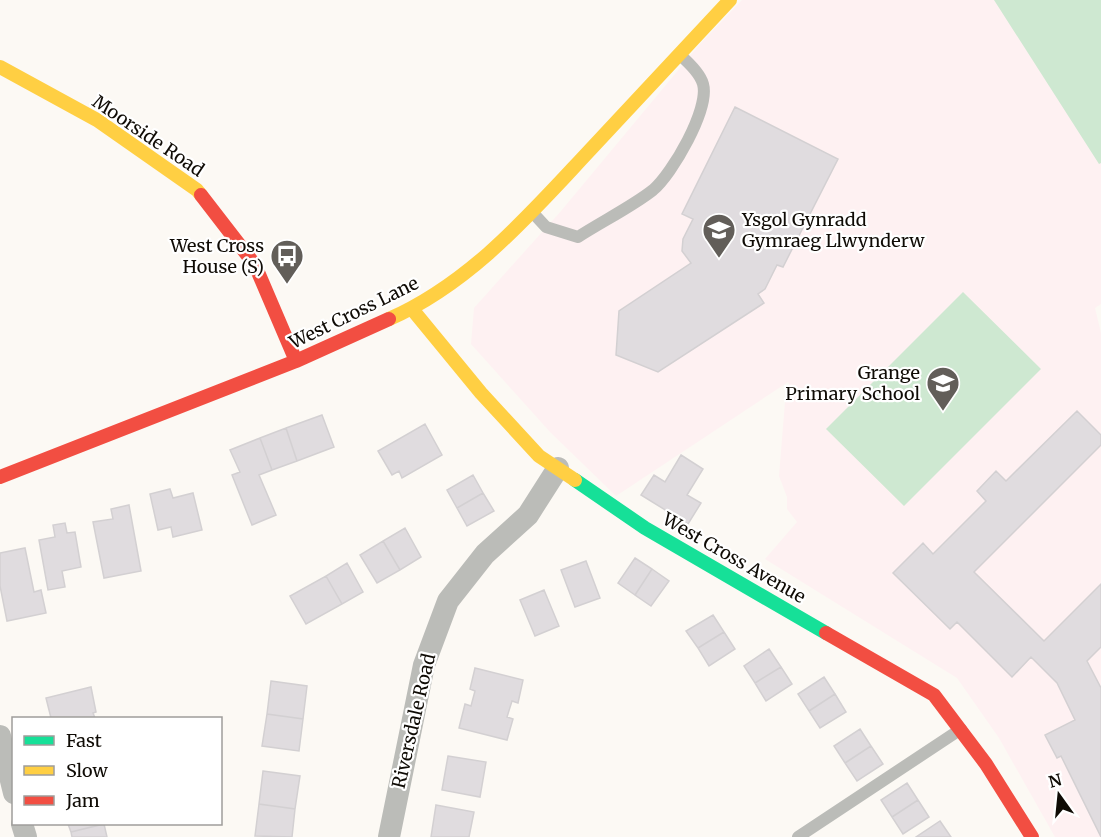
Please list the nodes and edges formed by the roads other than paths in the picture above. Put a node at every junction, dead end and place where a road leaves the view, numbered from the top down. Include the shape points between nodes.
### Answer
1 (730, 0) edge
2 (679, 54) junction
3 (0, 67) edge
4 (532, 212) junction
5 (412, 309) junction
6 (296, 362) junction
7 (558, 468) junction
8 (0, 477) edge
9 (962, 728) junction
10 (0, 736) edge
11 (12, 785) edge
12 (389, 837) edge
13 (798, 837) edge
14 (1032, 837) edge

1 - 2 street, West Cross Lane
2 - 4 street, West Cross Lane
2 - 4 lane via 703,84 704,104 681,154 654,189 578,237 546,227
3 - 6 street, Moorside Road via 97,120 197,190 255,265
4 - 5 street, West Cross Lane via 474,267
5 - 6 street, West Cross Lane
5 - 7 street, West Cross Avenue via 480,393 539,456
6 - 8 street, West Cross Lane
7 - 9 street, West Cross Avenue via 645,528 934,695
7 - 12 street, Riversdale Road via 528,515 485,554 448,601 424,665
9 - 13 lane
9 - 14 street, West Cross Avenue
10 - 11 street

